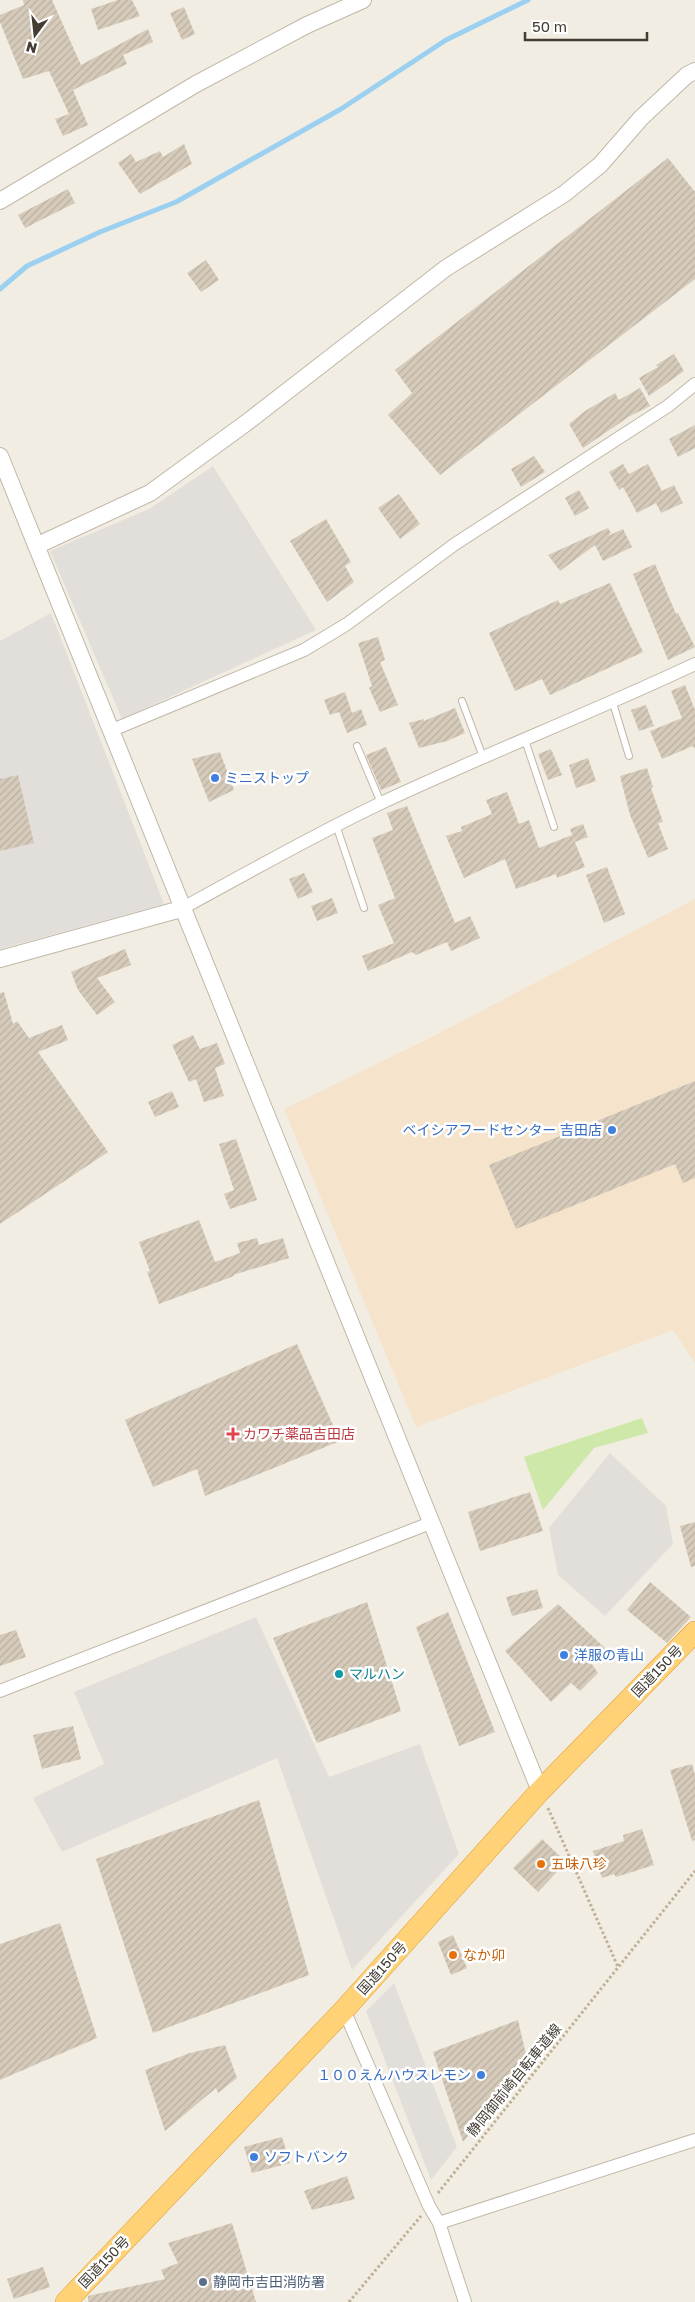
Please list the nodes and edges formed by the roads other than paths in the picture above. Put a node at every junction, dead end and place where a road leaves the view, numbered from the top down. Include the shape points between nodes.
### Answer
1 (362, 0) edge
2 (695, 71) edge
3 (0, 202) edge
4 (695, 384) edge
5 (0, 456) edge
6 (36, 546) junction
7 (695, 664) edge
8 (462, 700) dead end
9 (613, 703) junction
10 (110, 731) junction
11 (526, 740) junction
12 (356, 746) dead end
13 (483, 756) junction
14 (629, 756) dead end
15 (381, 803) junction
16 (336, 825) junction
17 (554, 827) dead end
18 (364, 908) dead end
19 (181, 909) junction
20 (0, 959) edge
21 (433, 1522) junction
22 (695, 1632) edge
23 (0, 1691) edge
24 (540, 1791) junction
25 (344, 2010) junction
26 (695, 2140) edge
27 (439, 2223) junction
28 (66, 2302) edge
29 (465, 2302) edge

1 - 3 street via 307,24 196,84
2 - 6 street via 641,118 600,165 564,194 446,268 246,423 150,492
4 - 10 street via 668,406 455,544 347,624 304,650
5 - 6 street
6 - 10 street
7 - 9 street
8 - 13 lane
9 - 11 street
9 - 14 lane
10 - 19 street
11 - 13 street
11 - 17 lane
12 - 15 lane
13 - 15 street
15 - 16 street
16 - 18 lane
16 - 19 street
19 - 20 street
19 - 21 street
21 - 23 street
21 - 24 street
22 - 24 highway, 国道150号
24 - 25 highway, 国道150号
25 - 27 street
25 - 28 highway, 国道150号
26 - 27 street
27 - 29 street

